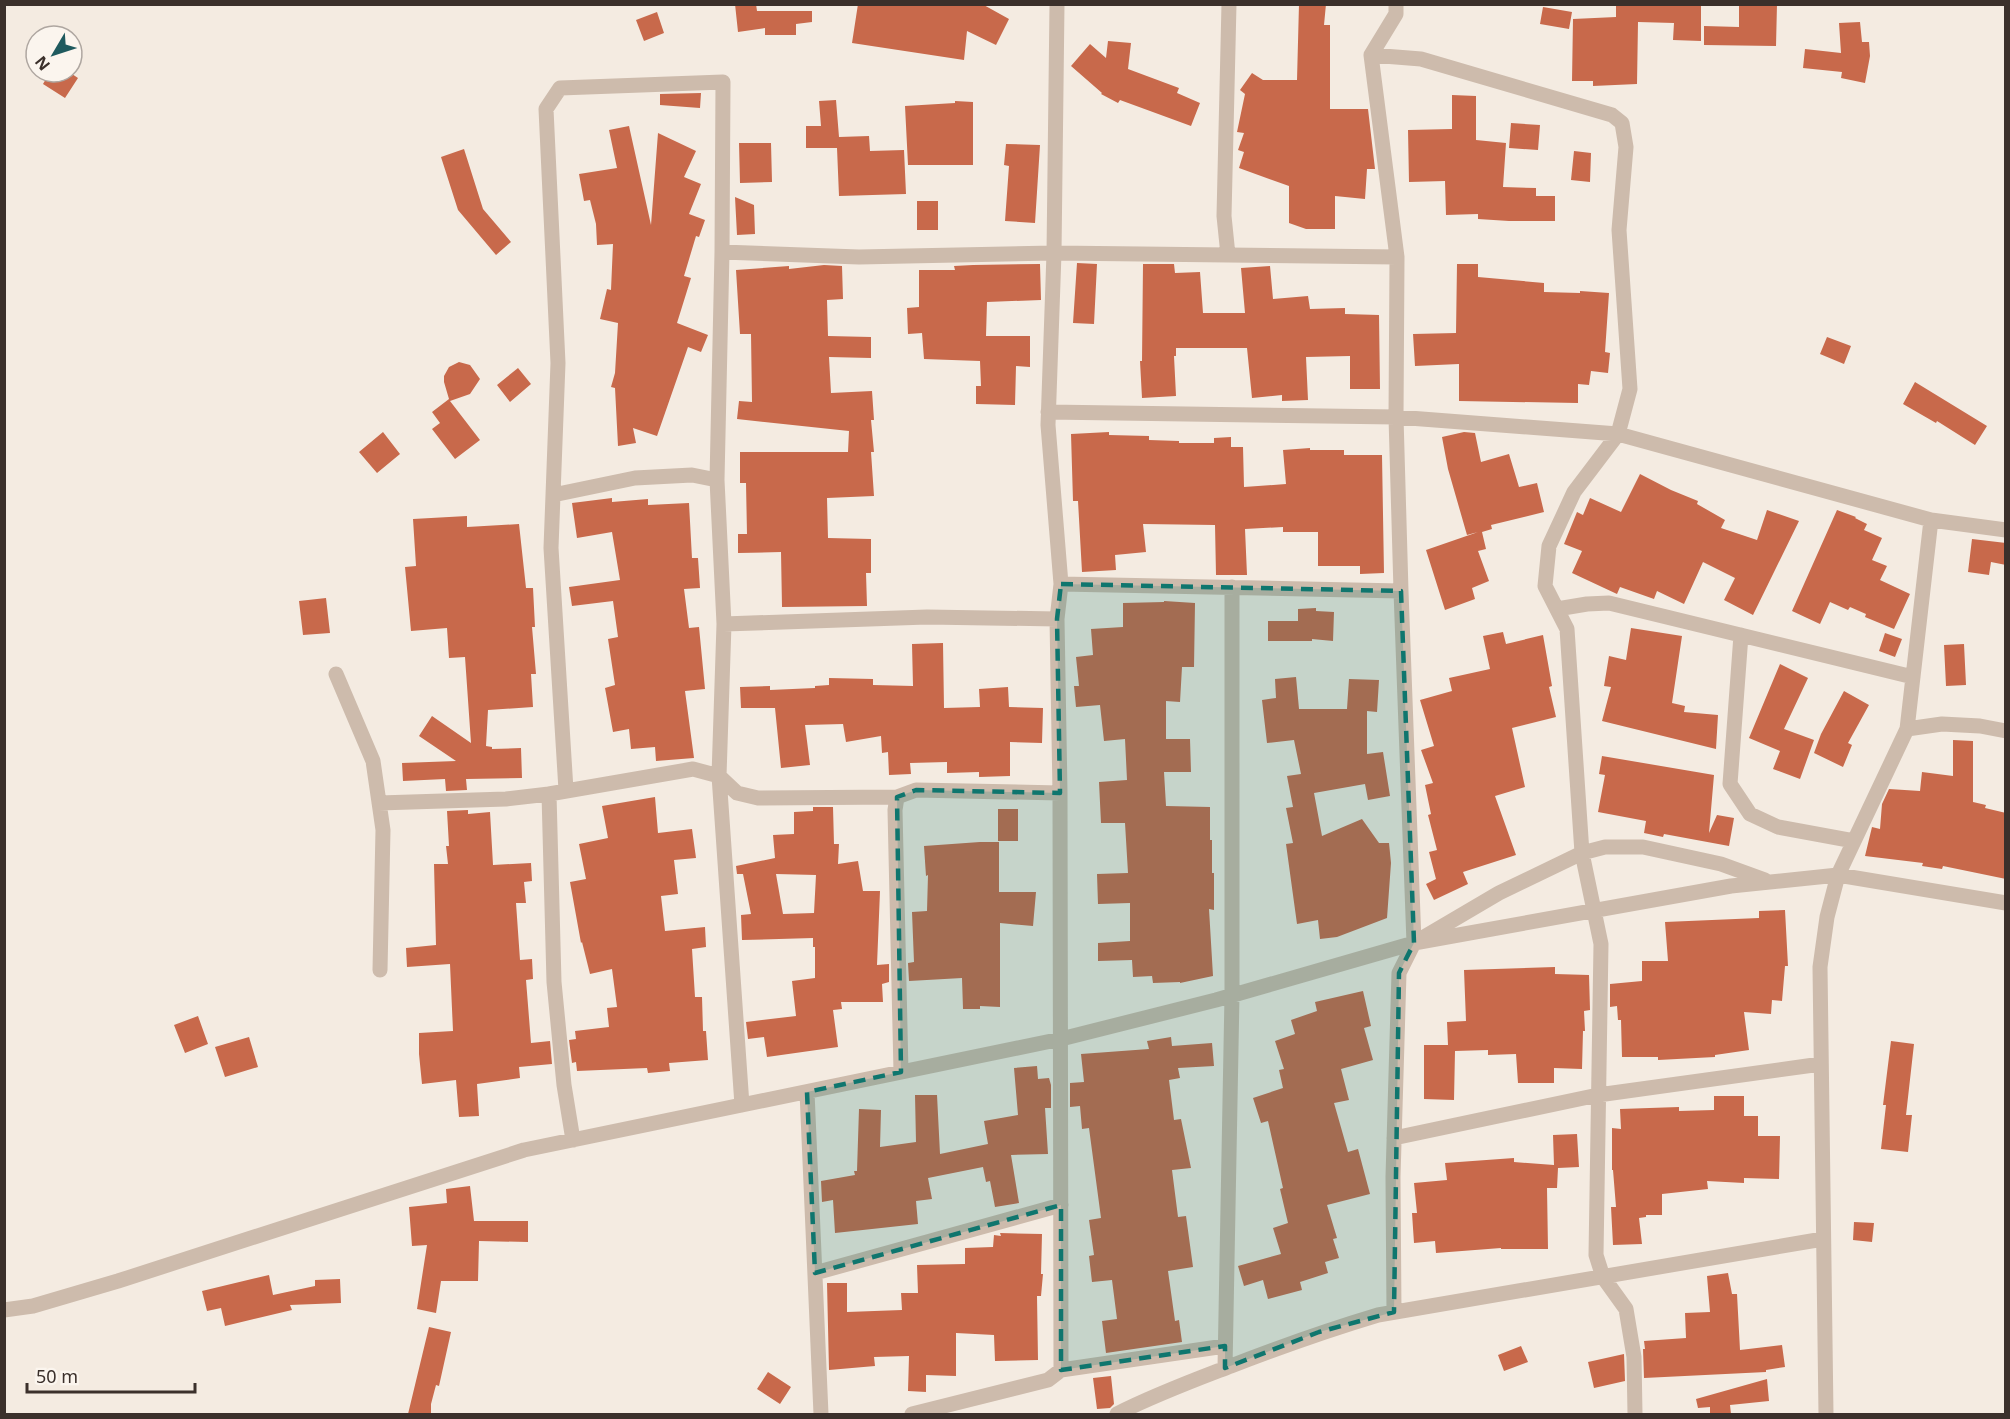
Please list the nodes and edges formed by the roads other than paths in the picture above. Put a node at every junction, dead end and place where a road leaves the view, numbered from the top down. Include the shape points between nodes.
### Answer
1 (1057, 4) edge
2 (1229, 4) edge
3 (1396, 4) edge
4 (1371, 56) junction
5 (722, 252) junction
6 (1054, 253) junction
7 (1228, 255) junction
8 (1397, 257) junction
9 (1048, 412) junction
10 (1396, 417) junction
11 (1618, 434) junction
12 (717, 480) junction
13 (553, 495) junction
14 (1931, 520) junction
15 (2006, 530) edge
16 (1061, 584) junction
17 (1232, 587) junction
18 (1401, 591) junction
19 (1557, 609) junction
20 (1057, 619) junction
21 (724, 624) junction
22 (1741, 635) junction
23 (336, 674) dead end
24 (1913, 677) junction
25 (1907, 729) junction
26 (2006, 730) edge
27 (718, 776) junction
28 (566, 790) junction
29 (1060, 793) junction
30 (549, 794) junction
31 (897, 797) junction
32 (379, 803) junction
33 (1854, 841) junction
34 (1582, 853) junction
35 (1838, 875) junction
36 (1771, 882) junction
37 (2006, 903) edge
38 (1594, 910) junction
39 (1414, 943) junction
40 (380, 970) dead end
41 (1232, 995) junction
42 (1061, 1039) junction
43 (1821, 1064) junction
44 (901, 1072) junction
45 (807, 1092) junction
46 (1598, 1095) junction
47 (742, 1105) junction
48 (1394, 1138) junction
49 (573, 1140) junction
50 (1061, 1204) junction
51 (1822, 1239) junction
52 (815, 1274) junction
53 (1603, 1277) junction
54 (4, 1310) edge
55 (1394, 1312) junction
56 (1225, 1346) junction
57 (1225, 1368) junction
58 (1061, 1370) junction
59 (821, 1414) edge
60 (912, 1414) edge
61 (1117, 1414) edge
62 (1635, 1414) edge
63 (1826, 1414) edge

1 - 6 street
2 - 7 street via 1224,216
3 - 4 street via 1396,14
4 - 8 street
4 - 11 street via 1422,58 1612,115 1622,123 1626,147 1619,230 1630,389
5 - 6 street via 859,257
5 - 12 street
5 - 13 street via 723,82 560,88 546,109 558,363
6 - 7 street
6 - 9 street
7 - 8 street
8 - 10 street
9 - 10 street
9 - 16 street
10 - 11 street
10 - 18 street
11 - 14 street
11 - 19 street via 1574,492 1549,546 1545,586
12 - 13 street via 692,475 635,478
12 - 21 street
13 - 28 street via 551,548
14 - 15 street
14 - 24 street
16 - 17 street
16 - 20 street
17 - 18 street
17 - 41 street
18 - 39 street
19 - 22 street via 1609,603
19 - 34 street via 1567,629
20 - 21 street via 927,616
20 - 29 street
21 - 27 street
22 - 24 street
22 - 33 street via 1730,784 1750,814 1778,827
23 - 32 street via 373,761
24 - 25 street
25 - 26 street via 1942,724
25 - 33 street
27 - 28 street via 693,769
27 - 31 street via 737,793 758,798
27 - 47 street
28 - 30 street
29 - 31 street via 916,790
29 - 42 street
30 - 32 street
30 - 49 street via 554,982
31 - 44 street via 894,810
32 - 40 street via 383,830
33 - 35 street
34 - 36 street via 1605,847 1643,847 1721,864
34 - 38 street
34 - 39 street via 1499,893
35 - 36 street
35 - 37 street
35 - 43 street via 1820,967
36 - 38 street
38 - 39 street
38 - 46 street via 1601,944
39 - 41 street
39 - 48 street via 1399,973
41 - 42 street
41 - 56 street
42 - 44 street
42 - 50 street
43 - 46 street
43 - 51 street
44 - 45 street
45 - 47 street
45 - 52 street
46 - 48 street
46 - 53 street via 1596,1255
47 - 49 street
48 - 55 street
49 - 54 street via 524,1150 118,1281 33,1306
50 - 52 street
50 - 58 street
51 - 53 street
51 - 63 street
52 - 59 street
53 - 55 street
53 - 62 street via 1626,1309 1634,1358
55 - 57 street via 1319,1332
56 - 57 street
56 - 58 street
57 - 61 street via 1151,1396
58 - 60 street via 1048,1380

